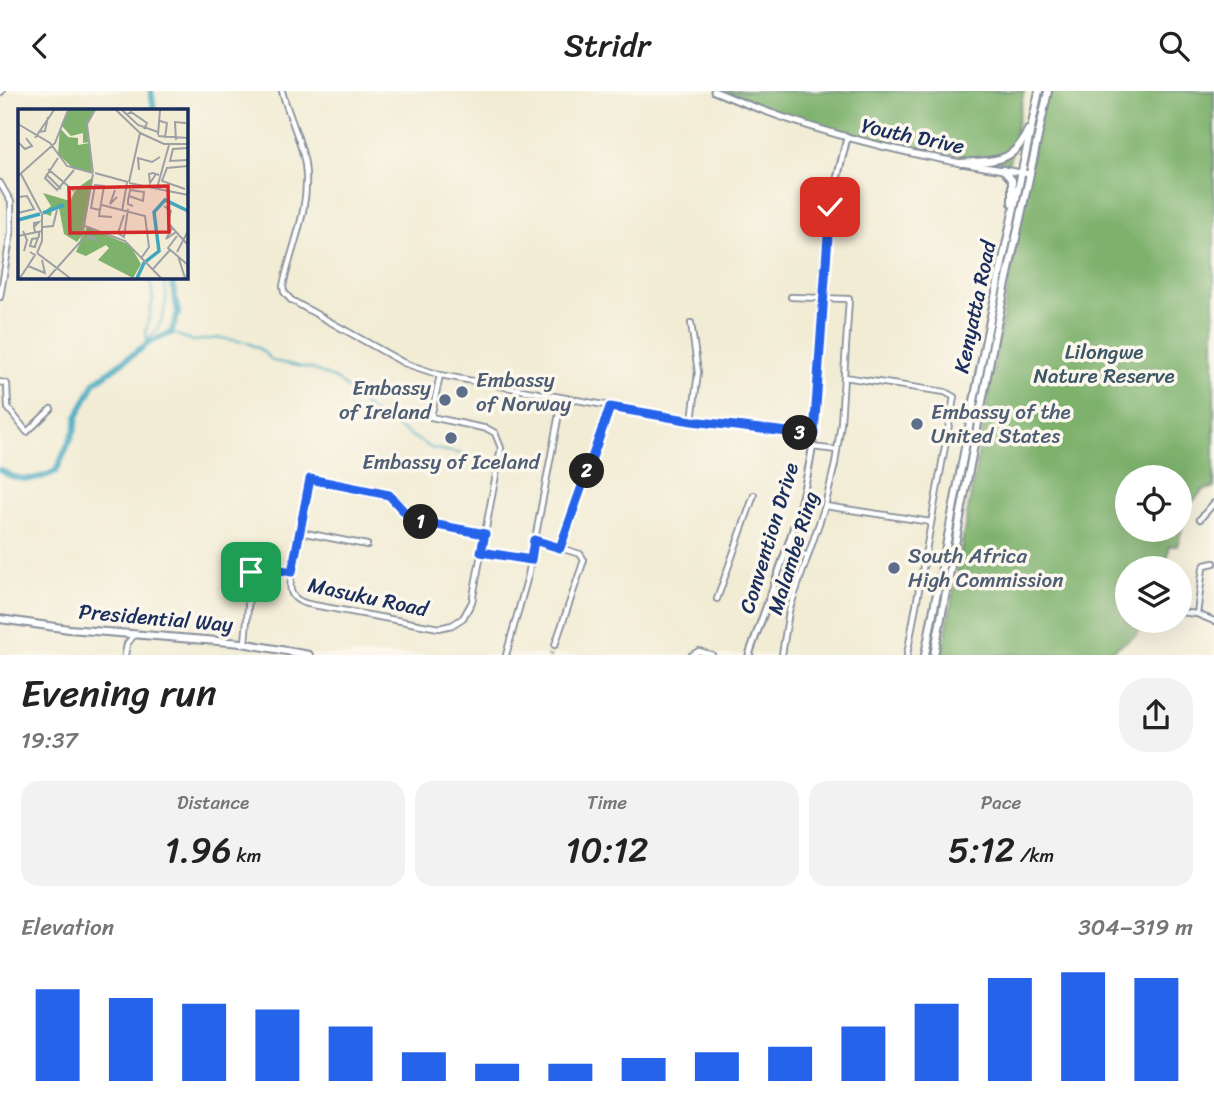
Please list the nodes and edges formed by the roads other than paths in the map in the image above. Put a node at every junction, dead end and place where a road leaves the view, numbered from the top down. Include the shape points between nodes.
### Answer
1 (282, 91) edge
2 (714, 91) edge
3 (1040, 91) edge
4 (1048, 91) edge
5 (1034, 114) junction
6 (847, 138) junction
7 (961, 163) junction
8 (1003, 170) junction
9 (1021, 173) junction
10 (1030, 174) junction
11 (0, 183) edge
12 (1013, 215) junction
13 (0, 297) edge
14 (791, 297) dead end
15 (823, 297) junction
16 (691, 323) dead end
17 (440, 376) junction
18 (844, 377) junction
19 (0, 381) edge
20 (562, 398) junction
21 (610, 407) junction
22 (51, 409) dead end
23 (692, 421) junction
24 (814, 435) junction
25 (812, 447) junction
26 (837, 450) junction
27 (754, 495) dead end
28 (1214, 503) edge
29 (825, 506) junction
30 (1200, 519) dead end
31 (931, 522) junction
32 (300, 532) junction
33 (485, 534) junction
34 (534, 540) junction
35 (367, 545) dead end
36 (560, 548) junction
37 (786, 548) junction
38 (481, 552) junction
39 (808, 556) junction
40 (531, 560) junction
41 (1214, 562) edge
42 (292, 572) junction
43 (717, 599) dead end
44 (1192, 613) edge
45 (1197, 614) junction
46 (0, 619) edge
47 (1214, 621) edge
48 (117, 632) junction
49 (138, 634) junction
50 (245, 643) junction
51 (555, 645) tunnel mouth
52 (126, 647) junction
53 (125, 655) edge
54 (309, 655) edge
55 (506, 655) edge
56 (692, 655) edge
57 (712, 655) edge
58 (749, 655) edge
59 (782, 655) edge
60 (907, 655) edge
61 (925, 655) edge
62 (934, 655) edge

1 - 17 street via 303,153 306,177 303,212 283,286 286,295 404,363
2 - 6 street, Youth Drive
3 - 5 main road, Kenyatta Road
4 - 10 main road, Kenyatta Road
5 - 7 main road via 1015,152 991,162
5 - 9 main road, Kenyatta Road
6 - 7 street, Youth Drive
6 - 15 street, Convention Drive via 830,207
7 - 8 street, Youth Drive
8 - 9 street, Youth Drive
8 - 12 main road via 1012,180
9 - 10 street, Youth Drive
9 - 12 main road, Kenyatta Road
10 - 62 main road, Kenyatta Road
11 - 13 street via 11,202 11,233
12 - 61 main road, Kenyatta Road
14 - 15 street
15 - 18 street, Malambe Ring via 849,299
15 - 24 street, Convention Drive
16 - 23 street via 698,383
17 - 20 street
17 - 33 street, Masuku Road via 431,417 488,429 500,442
18 - 26 street, Malambe Ring
18 - 31 street via 954,397
19 - 22 street via 7,384 8,408 27,432
20 - 21 street
20 - 34 street
21 - 23 street
21 - 36 street
23 - 24 street
24 - 25 street, Convention Drive
25 - 26 street
25 - 37 street, Convention Drive
26 - 29 street, Malambe Ring
27 - 43 street
28 - 30 street
29 - 31 street
29 - 39 street, Malambe Ring
31 - 60 street
32 - 33 street, Masuku Road via 310,479 389,495 416,521
32 - 35 street
32 - 42 street, Masuku Road
33 - 38 street, Masuku Road
34 - 36 street
34 - 40 street
36 - 51 street via 580,554 584,563
37 - 39 street
37 - 58 street, Convention Drive
38 - 40 street
38 - 42 street, Masuku Road via 470,608 458,622 446,627 303,603 291,592
39 - 59 street, Malambe Ring via 789,611
40 - 55 street
41 - 45 street via 1203,568
42 - 50 street via 259,566 251,572
44 - 45 street
45 - 47 street
46 - 48 main road, Presidential Way
48 - 49 main road, Presidential Way
48 - 52 street
49 - 50 main road, Presidential Way
49 - 52 street
50 - 54 main road, Presidential Way
52 - 53 street
56 - 57 street via 699,651

